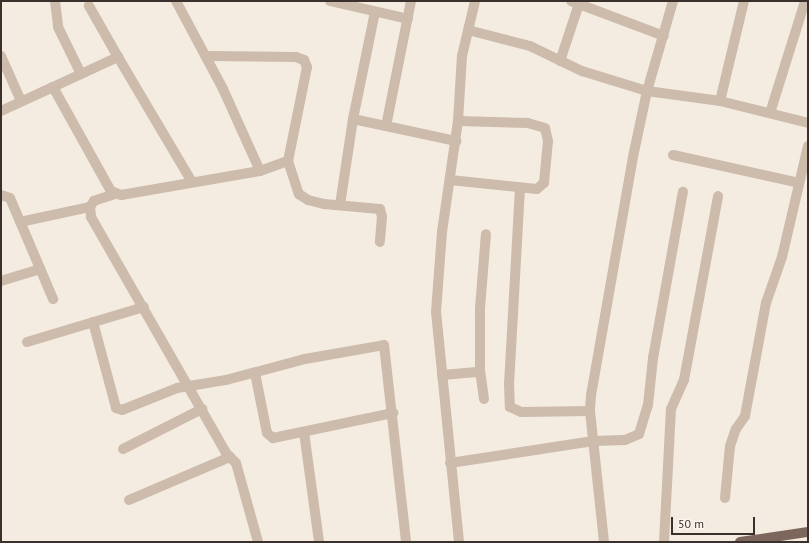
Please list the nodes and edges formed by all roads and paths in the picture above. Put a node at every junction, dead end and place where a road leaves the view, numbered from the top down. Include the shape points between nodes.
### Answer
1 (55, 1) edge
2 (176, 1) edge
3 (330, 1) edge
4 (411, 1) edge
5 (475, 1) edge
6 (674, 1) edge
7 (744, 1) edge
8 (805, 1) edge
9 (577, 2) edge
10 (89, 6) dead end
11 (375, 12) junction
12 (408, 19) junction
13 (468, 30) junction
14 (664, 36) junction
15 (1, 56) edge
16 (206, 56) junction
17 (118, 57) junction
18 (560, 61) junction
19 (81, 74) junction
20 (53, 87) junction
21 (647, 91) junction
22 (21, 101) junction
23 (720, 101) junction
24 (1, 111) edge
25 (770, 113) junction
26 (353, 120) junction
27 (458, 121) junction
28 (808, 123) edge
29 (386, 126) junction
30 (456, 141) junction
31 (808, 146) edge
32 (673, 154) dead end
33 (288, 161) junction
34 (260, 171) junction
35 (450, 180) junction
36 (192, 182) junction
37 (798, 183) junction
38 (520, 188) junction
39 (683, 192) dead end
40 (115, 194) junction
41 (1, 195) edge
42 (718, 196) dead end
43 (340, 205) junction
44 (90, 207) junction
45 (20, 222) junction
46 (486, 234) dead end
47 (380, 242) dead end
48 (40, 269) junction
49 (1, 281) edge
50 (53, 299) dead end
51 (144, 307) junction
52 (93, 322) junction
53 (27, 342) dead end
54 (480, 372) junction
55 (255, 373) junction
56 (442, 375) junction
57 (190, 387) junction
58 (484, 400) dead end
59 (202, 409) junction
60 (590, 411) junction
61 (393, 413) junction
62 (304, 432) junction
63 (593, 441) junction
64 (123, 448) dead end
65 (230, 457) junction
66 (450, 463) junction
67 (725, 498) dead end
68 (130, 500) dead end
69 (808, 532) edge
70 (258, 542) edge
71 (319, 542) edge
72 (406, 542) edge
73 (459, 542) edge
74 (604, 542) edge
75 (664, 542) edge
76 (740, 542) edge

1 - 19 street via 58,27
2 - 16 street
3 - 11 street
4 - 12 street
5 - 13 street
6 - 14 street
7 - 23 street
8 - 25 street
9 - 14 street
9 - 18 street
10 - 17 street
11 - 12 street
11 - 26 street
12 - 29 street
13 - 18 street via 530,46
13 - 27 street via 462,56
14 - 21 street
15 - 22 street
16 - 33 street via 296,57 306,61 307,67
16 - 34 street
17 - 19 street
17 - 36 street
18 - 21 street via 592,75
19 - 20 street
20 - 22 street
20 - 40 street
21 - 23 street
21 - 60 street via 600,338
22 - 24 street
23 - 25 street
25 - 28 street
26 - 29 street
26 - 43 street
27 - 30 street
27 - 38 street via 528,123 545,128 548,141 544,185 537,189
29 - 30 street
30 - 35 street
31 - 37 street
32 - 37 street
33 - 34 street
33 - 43 street via 302,197 324,204
34 - 36 street
35 - 38 street
35 - 56 street via 442,232 436,312
36 - 40 street via 130,194
37 - 67 street via 782,257 766,304 745,416 730,446
38 - 60 street via 509,383 510,407 521,412
39 - 63 street via 642,430 631,439
40 - 44 street via 94,201
41 - 45 street via 10,198
42 - 75 street via 684,380 671,409
43 - 47 street via 380,209
44 - 45 street
44 - 51 street via 93,222
45 - 48 street
46 - 54 street via 480,308
48 - 49 street
48 - 50 street
51 - 52 street
51 - 57 street
52 - 53 street
52 - 57 street via 118,410 126,410 177,388
54 - 56 street
54 - 58 street
55 - 57 street
55 - 61 street via 305,359 383,344 386,347
55 - 62 street via 268,436 276,438
56 - 66 street
57 - 59 street
59 - 64 street
59 - 65 street
60 - 63 street
61 - 62 street
61 - 72 street
62 - 71 street
63 - 66 street
63 - 74 street
65 - 68 street
65 - 70 street via 240,474
66 - 73 street
69 - 76 main road

